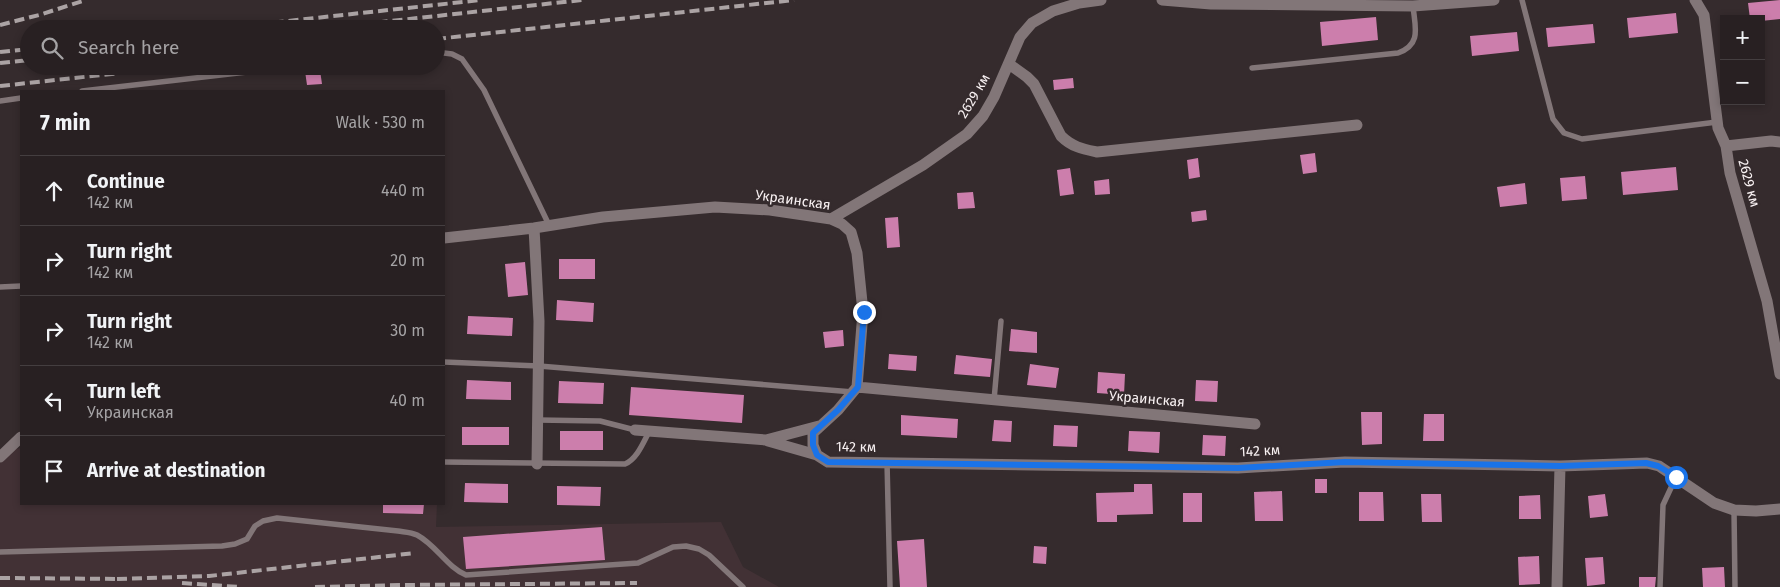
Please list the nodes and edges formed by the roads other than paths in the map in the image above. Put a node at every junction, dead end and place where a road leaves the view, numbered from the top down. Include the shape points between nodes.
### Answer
1 (1101, 0) edge
2 (1162, 0) edge
3 (1494, 0) edge
4 (1522, 0) edge
5 (1695, 0) edge
6 (1083, 2) edge
7 (1414, 6) junction
8 (445, 53) edge
9 (1009, 64) junction
10 (1252, 68) dead end
11 (221, 75) edge
12 (91, 90) edge
13 (20, 98) edge
14 (0, 101) edge
15 (1716, 122) junction
16 (1358, 125) dead end
17 (1780, 142) edge
18 (1726, 146) junction
19 (831, 219) junction
20 (549, 225) junction
21 (534, 228) junction
22 (445, 238) edge
23 (20, 286) edge
24 (0, 287) edge
25 (1001, 321) dead end
26 (445, 362) edge
27 (539, 366) junction
28 (1780, 374) edge
29 (856, 390) junction
30 (994, 400) junction
31 (538, 420) junction
32 (1255, 424) dead end
33 (819, 426) junction
34 (635, 430) joint
35 (649, 431) junction
36 (20, 438) edge
37 (766, 440) junction
38 (817, 455) junction
39 (0, 457) edge
40 (445, 462) edge
41 (887, 462) junction
42 (537, 464) junction
43 (1560, 466) junction
44 (1676, 477) junction
45 (1780, 509) edge
46 (1734, 510) junction
47 (0, 552) edge
48 (743, 587) edge
49 (890, 587) edge
50 (1557, 587) edge
51 (1660, 587) edge
52 (1735, 587) edge

1 - 6 street, 2629 км
2 - 7 street via 1211,4
3 - 7 street
4 - 15 lane via 1553,119 1564,133 1582,139
5 - 15 street, 2629 км via 1704,15
6 - 9 street, 2629 км via 1053,11 1032,23 1020,37
7 - 10 lane via 1415,39 1404,51
8 - 20 lane via 462,59 484,90
9 - 16 street via 1034,84 1061,136 1068,143 1097,152
9 - 19 street, 2629 км via 983,116 967,134 923,165
11 - 12 lane
13 - 14 lane
15 - 18 street, 2629 км
17 - 18 street
18 - 28 street, 2629 км via 1730,173 1767,301
19 - 20 street, Украинская via 770,210 716,207
19 - 29 street, Украинская via 851,232 857,253 864,312
20 - 21 street, Украинская
21 - 22 street, Украинская
21 - 27 street
23 - 24 lane
25 - 30 lane
26 - 27 lane
27 - 29 lane
27 - 31 street
29 - 30 street, Украинская
29 - 33 street, 142 км
30 - 32 street, Украинская
31 - 34 lane via 600,421
31 - 42 street
33 - 37 street
33 - 38 street, 142 км via 813,433
34 - 35 street
35 - 37 street
35 - 42 lane via 635,457 625,464
36 - 39 street
37 - 38 street
38 - 41 street, 142 км via 828,462
40 - 42 lane
41 - 43 street, 142 км via 1238,468 1345,462
41 - 49 lane
43 - 44 street, 142 км via 1646,463
43 - 50 street
44 - 46 street, 142 км via 1714,503
44 - 51 lane via 1663,505
45 - 46 street, 142 км
46 - 52 lane
47 - 48 lane via 222,546 247,539 256,526 276,518 415,534 466,575 638,564 673,547 686,546 709,555

